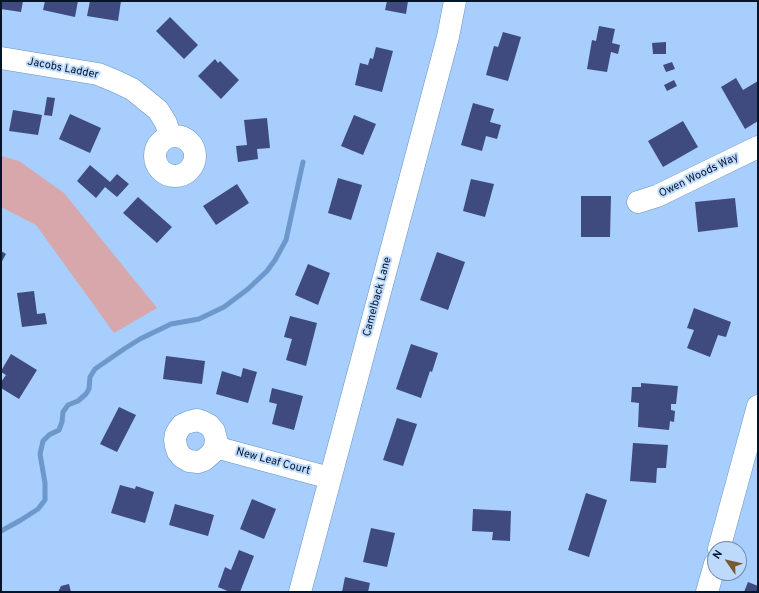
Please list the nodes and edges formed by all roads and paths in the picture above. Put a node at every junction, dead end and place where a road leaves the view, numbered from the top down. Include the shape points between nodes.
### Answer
1 (455, 1) edge
2 (1, 58) edge
3 (170, 136) dead end
4 (758, 147) edge
5 (638, 202) dead end
6 (758, 406) edge
7 (215, 447) dead end
8 (750, 469) edge
9 (330, 478) junction
10 (722, 541) edge
11 (710, 581) edge
12 (300, 592) edge
13 (707, 592) edge

1 - 9 street, Camelback Lane via 444,52
2 - 3 street, Jacobs Ladder via 98,74 115,81 132,89 158,110
4 - 5 street, Owen Woods Way via 657,196
6 - 8 street
7 - 9 street, New Leaf Court
8 - 10 street
9 - 12 street, Camelback Lane
11 - 13 street

